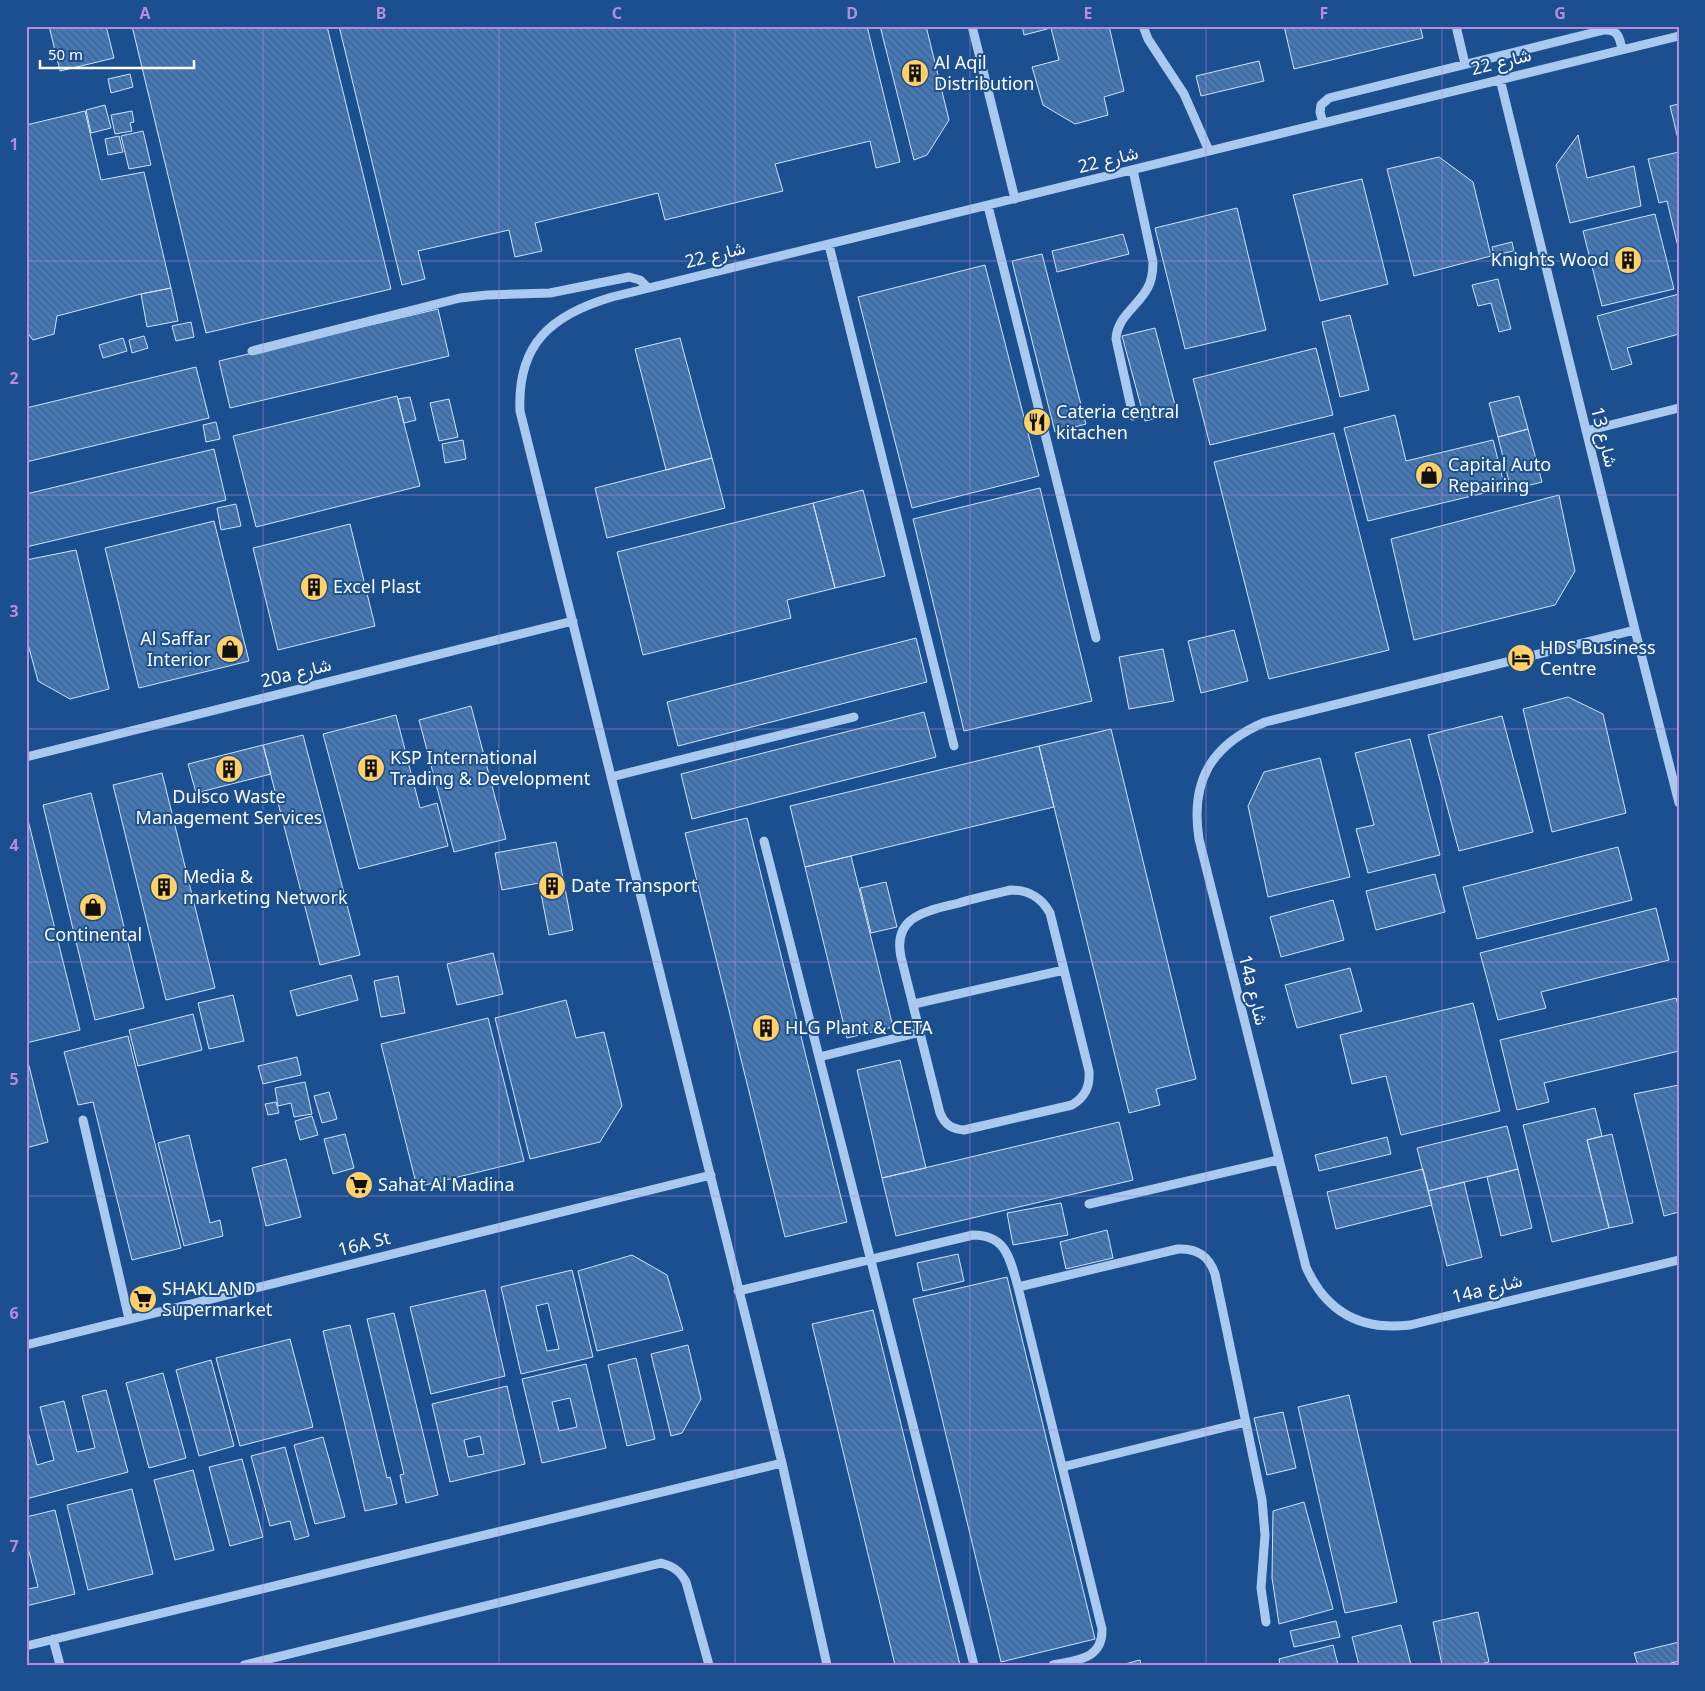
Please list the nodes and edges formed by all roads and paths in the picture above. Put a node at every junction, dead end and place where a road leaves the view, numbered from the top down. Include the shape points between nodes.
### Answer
1 (972, 26) edge
2 (1142, 26) edge
3 (1456, 26) edge
4 (1679, 36) edge
5 (1622, 50) junction
6 (1466, 64) junction
7 (1500, 79) junction
8 (1323, 123) junction
9 (1209, 152) junction
10 (1134, 170) junction
11 (1015, 200) junction
12 (988, 206) junction
13 (829, 244) junction
14 (648, 288) junction
15 (252, 351) dead end
16 (1679, 408) edge
17 (1133, 416) dead end
18 (1586, 431) junction
19 (573, 621) junction
20 (1635, 630) junction
21 (1096, 638) dead end
22 (854, 718) dead end
23 (954, 746) dead end
24 (26, 757) edge
25 (611, 777) junction
26 (1679, 803) edge
27 (764, 841) dead end
28 (1064, 970) junction
29 (914, 1004) junction
30 (921, 1032) junction
31 (819, 1057) junction
32 (83, 1120) dead end
33 (1278, 1160) junction
34 (710, 1175) junction
35 (1089, 1204) dead end
36 (871, 1260) junction
37 (1679, 1260) edge
38 (1018, 1287) junction
39 (738, 1291) junction
40 (129, 1319) junction
41 (26, 1345) edge
42 (1246, 1422) junction
43 (782, 1463) junction
44 (1062, 1467) junction
45 (1266, 1622) dead end
46 (53, 1639) junction
47 (26, 1646) edge
48 (60, 1665) edge
49 (244, 1665) edge
50 (708, 1665) edge
51 (828, 1665) edge
52 (974, 1665) edge
53 (1053, 1665) edge

1 - 11 street
2 - 9 street via 1184,94
3 - 6 street
4 - 5 street, شارع 22
5 - 6 street via 1618,34 1609,29
5 - 7 street, شارع 22
6 - 8 street via 1329,98 1320,108
7 - 8 street, شارع 22
7 - 18 street, شارع 13
8 - 9 street, شارع 22
9 - 10 street, شارع 22
10 - 11 street, شارع 22
10 - 17 street via 1153,262 1148,289 1116,331
11 - 12 street, شارع 22
12 - 13 street, شارع 22
12 - 21 street
13 - 14 street, شارع 22
13 - 23 street
14 - 15 street via 640,280 629,277 550,294 460,298
14 - 19 street, شارع 22 via 595,302 550,326 530,352 524,366 520,411
16 - 18 street
18 - 20 street, شارع 13
19 - 24 street, 20a شارع
19 - 25 street
20 - 26 street, شارع 13
20 - 33 street, 14a شارع via 1265,722 1228,743 1214,758 1198,797 1199,839
22 - 25 street
25 - 34 street
27 - 31 street
28 - 29 street
28 - 29 street via 1045,904 1030,892 1011,890 922,912 907,923 900,949
28 - 30 street via 1089,1078 1083,1097 1072,1105 964,1130 952,1128 940,1114
29 - 30 street
30 - 31 street
31 - 36 street
32 - 40 street
33 - 35 street
33 - 37 street, 14a شارع via 1306,1268 1312,1280 1335,1308 1367,1324 1410,1325
34 - 39 street
34 - 40 street, 16A St
36 - 38 street via 981,1235 996,1240 1006,1251
36 - 39 street
36 - 52 street
38 - 42 street via 1178,1249 1201,1254 1215,1274
38 - 44 street
39 - 43 street
40 - 41 street, 16A St
42 - 44 street
42 - 45 street via 1264,1518 1261,1588
43 - 46 street
43 - 51 street
44 - 53 street via 1102,1636 1097,1649 1085,1658
46 - 47 street
46 - 48 street
49 - 50 street via 661,1563 676,1569 686,1582

